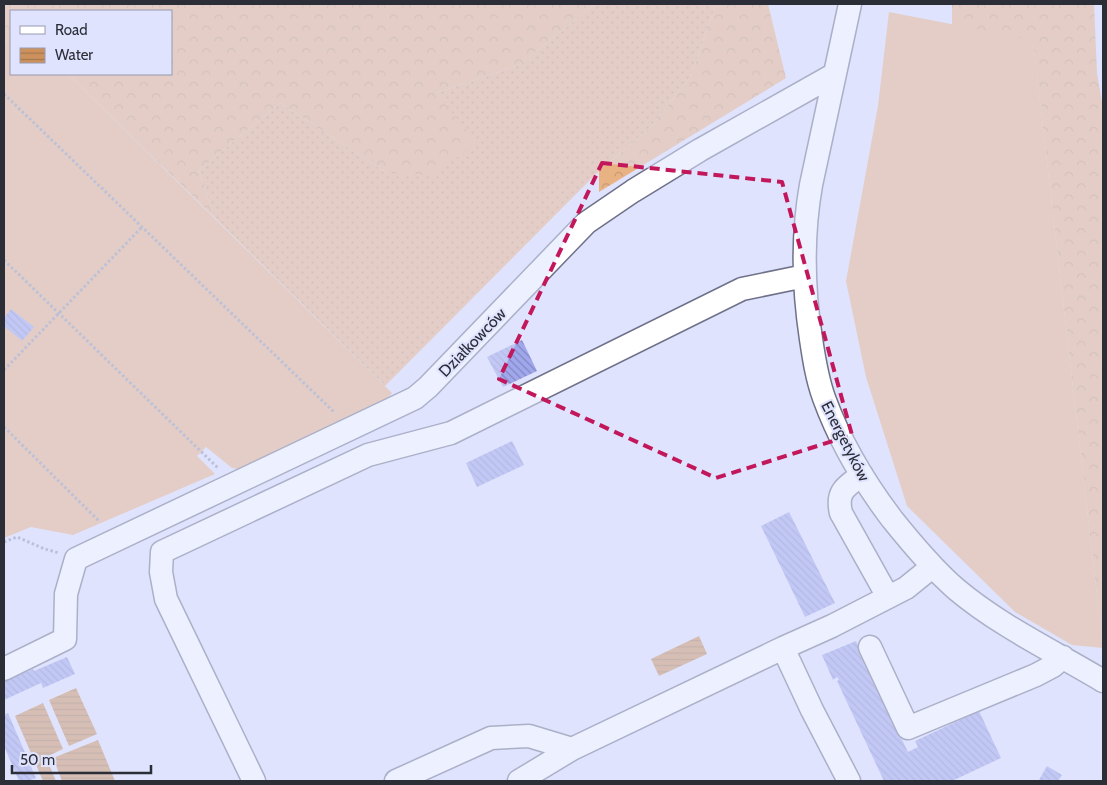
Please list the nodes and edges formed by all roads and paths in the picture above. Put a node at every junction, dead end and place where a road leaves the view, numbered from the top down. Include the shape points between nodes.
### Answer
1 (850, 4) edge
2 (835, 74) junction
3 (4, 94) edge
4 (142, 227) junction
5 (4, 260) edge
6 (805, 276) junction
7 (59, 313) junction
8 (4, 370) edge
9 (334, 412) dead end
10 (4, 427) edge
11 (201, 451) dead end
12 (862, 475) junction
13 (99, 521) dead end
14 (4, 542) edge
15 (76, 559) junction
16 (932, 566) junction
17 (888, 597) junction
18 (870, 647) dead end
19 (783, 648) junction
20 (1063, 657) junction
21 (4, 668) edge
22 (1103, 681) edge
23 (572, 749) junction
24 (254, 781) edge
25 (396, 781) edge
26 (519, 781) edge
27 (849, 781) edge

1 - 2 street, Energetyków
2 - 6 street, Energetyków via 807,208
2 - 15 street, Działkowców via 683,160 586,223 415,398
3 - 4 path
4 - 7 path
4 - 9 path
5 - 7 path
6 - 12 street, Energetyków via 817,374 839,435
6 - 24 street via 742,289 450,433 368,455 162,552 161,572 166,599
7 - 8 path
7 - 11 path
10 - 13 path
12 - 16 street, Energetyków
12 - 17 street via 844,487 839,504
14 - 15 path via 17,537
15 - 21 street via 66,594 65,639
16 - 17 street via 906,588
16 - 20 street, Energetyków via 996,619
17 - 19 street
18 - 20 street via 908,728 1036,675
19 - 23 street
19 - 27 street
20 - 22 street, Energetyków
23 - 25 street via 529,736 491,738
23 - 26 street

